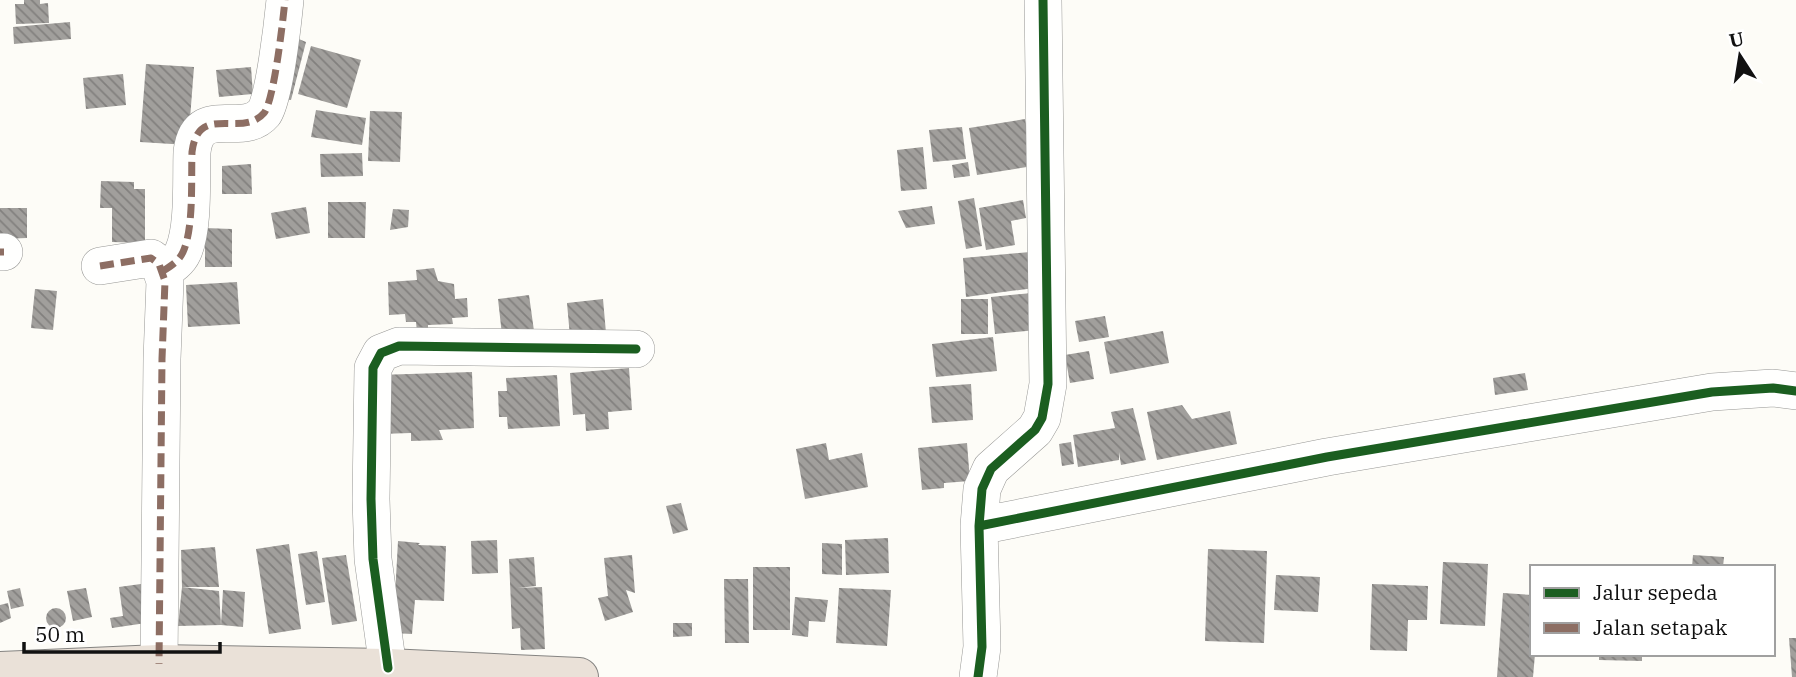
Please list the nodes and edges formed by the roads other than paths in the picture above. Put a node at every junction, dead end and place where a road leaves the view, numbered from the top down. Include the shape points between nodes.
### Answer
1 (285, 0) edge
2 (1043, 0) edge
3 (100, 265) dead end
4 (163, 271) junction
5 (636, 349) dead end
6 (1796, 391) edge
7 (979, 526) junction
8 (159, 664) junction
9 (388, 668) junction
10 (0, 671) edge
11 (579, 677) edge
12 (978, 677) edge

1 - 4 street via 268,108 253,121 208,125 197,133 191,152 187,237 176,263
2 - 7 street via 1047,394 1035,430 991,469 982,489
3 - 4 street via 152,258
4 - 8 street
5 - 9 street via 399,346 381,353 373,368 372,547
6 - 7 street via 1712,392 1327,457
7 - 12 street via 982,647
8 - 9 highway
8 - 10 highway
9 - 11 highway

